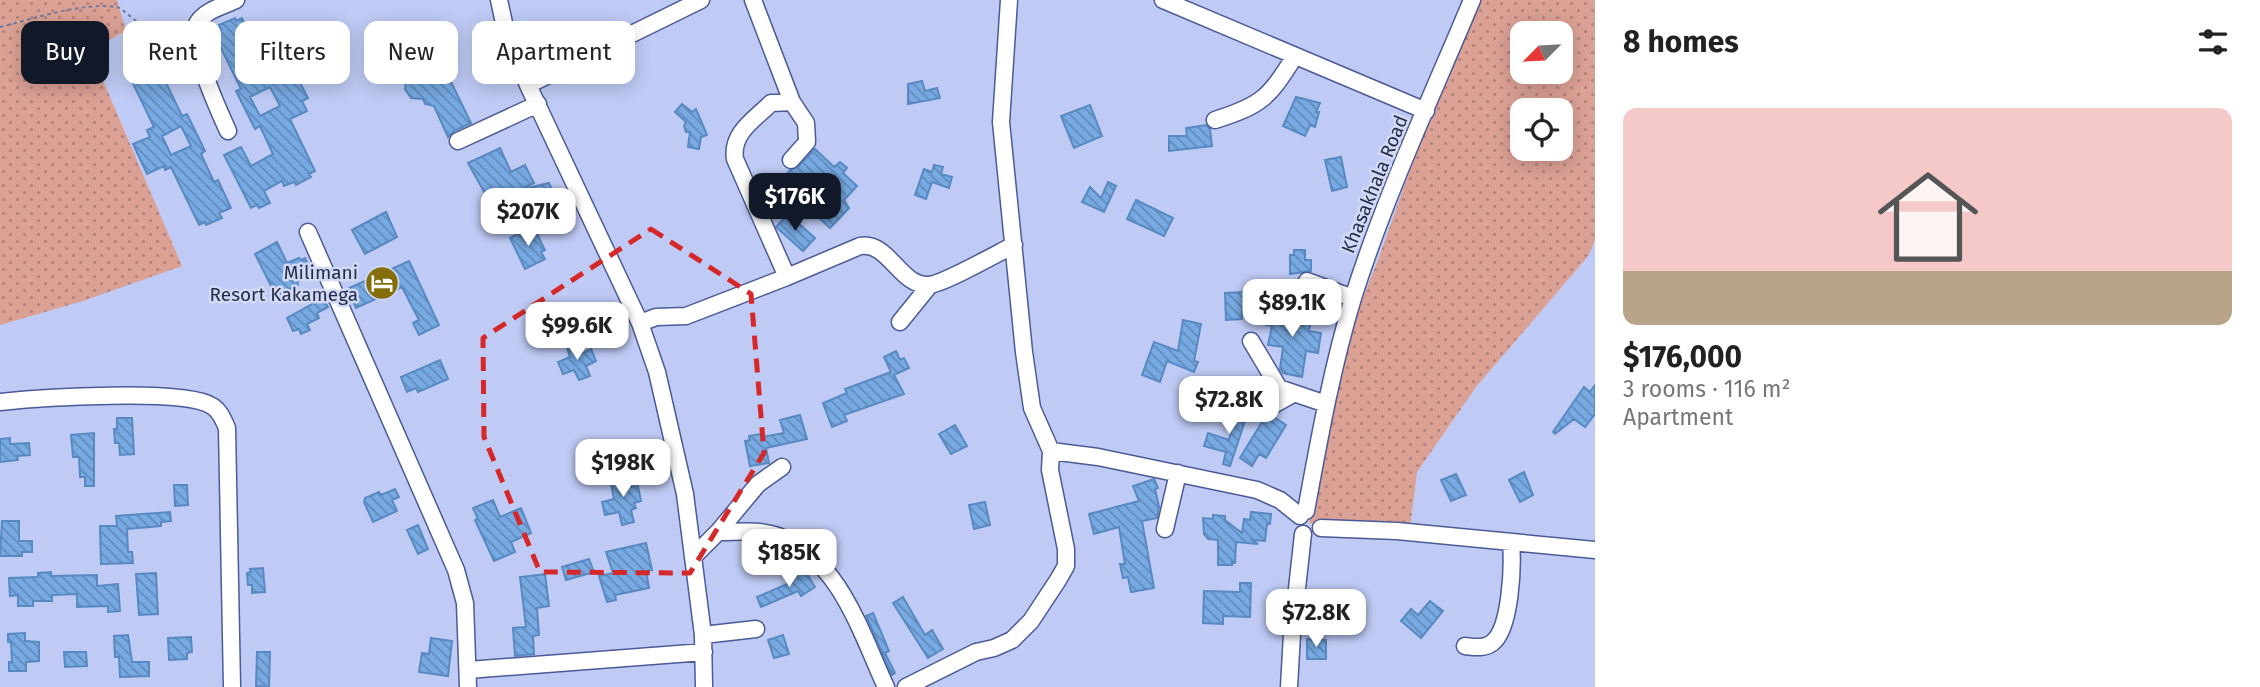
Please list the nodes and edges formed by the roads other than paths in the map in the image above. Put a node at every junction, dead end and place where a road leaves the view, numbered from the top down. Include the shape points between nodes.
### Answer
1 (236, 0) edge
2 (499, 0) edge
3 (701, 0) edge
4 (753, 0) edge
5 (1009, 0) edge
6 (1163, 0) edge
7 (1472, 0) edge
8 (1296, 56) junction
9 (528, 85) junction
10 (792, 102) junction
11 (538, 104) junction
12 (1426, 111) junction
13 (1215, 120) dead end
14 (228, 131) dead end
15 (458, 141) dead end
16 (791, 160) dead end
17 (308, 232) dead end
18 (1014, 245) junction
19 (788, 277) junction
20 (1307, 282) dead end
21 (930, 285) junction
22 (1353, 298) junction
23 (900, 322) dead end
24 (640, 323) junction
25 (1251, 341) dead end
26 (1293, 394) junction
27 (0, 402) edge
28 (1326, 404) junction
29 (1261, 412) dead end
30 (675, 451) junction
31 (1051, 451) junction
32 (640, 459) dead end
33 (782, 467) dead end
34 (1178, 474) junction
35 (1303, 513) junction
36 (1321, 528) junction
37 (1166, 529) dead end
38 (718, 532) junction
39 (1303, 534) junction
40 (1511, 543) junction
41 (1595, 550) edge
42 (695, 555) junction
43 (756, 629) dead end
44 (704, 635) junction
45 (1465, 646) dead end
46 (704, 653) junction
47 (468, 670) junction
48 (232, 687) edge
49 (468, 687) edge
50 (704, 687) edge
51 (886, 687) edge
52 (906, 687) edge
53 (1289, 687) edge

1 - 14 street via 207,13 195,33 205,79
2 - 9 street
3 - 9 street
4 - 10 street
5 - 18 street via 1001,122
6 - 8 street
7 - 12 street, Khasakhala Road
8 - 12 street
8 - 13 street via 1272,92 1246,110
9 - 11 street
10 - 16 street via 806,123 807,142
10 - 19 street via 771,103 741,132 734,149
11 - 15 street
11 - 24 street
12 - 22 street, Khasakhala Road
17 - 47 street via 456,570 465,603
18 - 21 street
18 - 31 street via 1032,408
19 - 21 street via 868,244 912,281
19 - 24 street via 686,316 656,317
20 - 22 street
21 - 23 street
22 - 28 street, Khasakhala Road
24 - 30 street
25 - 26 street via 1279,388
26 - 28 street
26 - 29 street
27 - 48 street via 101,396 182,398 203,402 222,415 227,428
28 - 35 street, Khasakhala Road
30 - 32 street
30 - 42 street
31 - 34 street
31 - 52 street via 1050,470 1066,549 1066,566 1058,580 1031,621 1012,640 976,652
33 - 38 street via 758,484
34 - 35 street via 1257,490
34 - 37 street
35 - 36 street via 1318,513
35 - 39 street via 1297,523
36 - 39 street via 1316,534
36 - 40 street
38 - 42 street
38 - 51 street via 766,533 803,549 834,579
39 - 53 street
40 - 41 street
40 - 45 street via 1513,565 1500,634 1479,648
42 - 44 street
43 - 44 street
44 - 46 street
46 - 47 street
46 - 50 street
47 - 49 street

